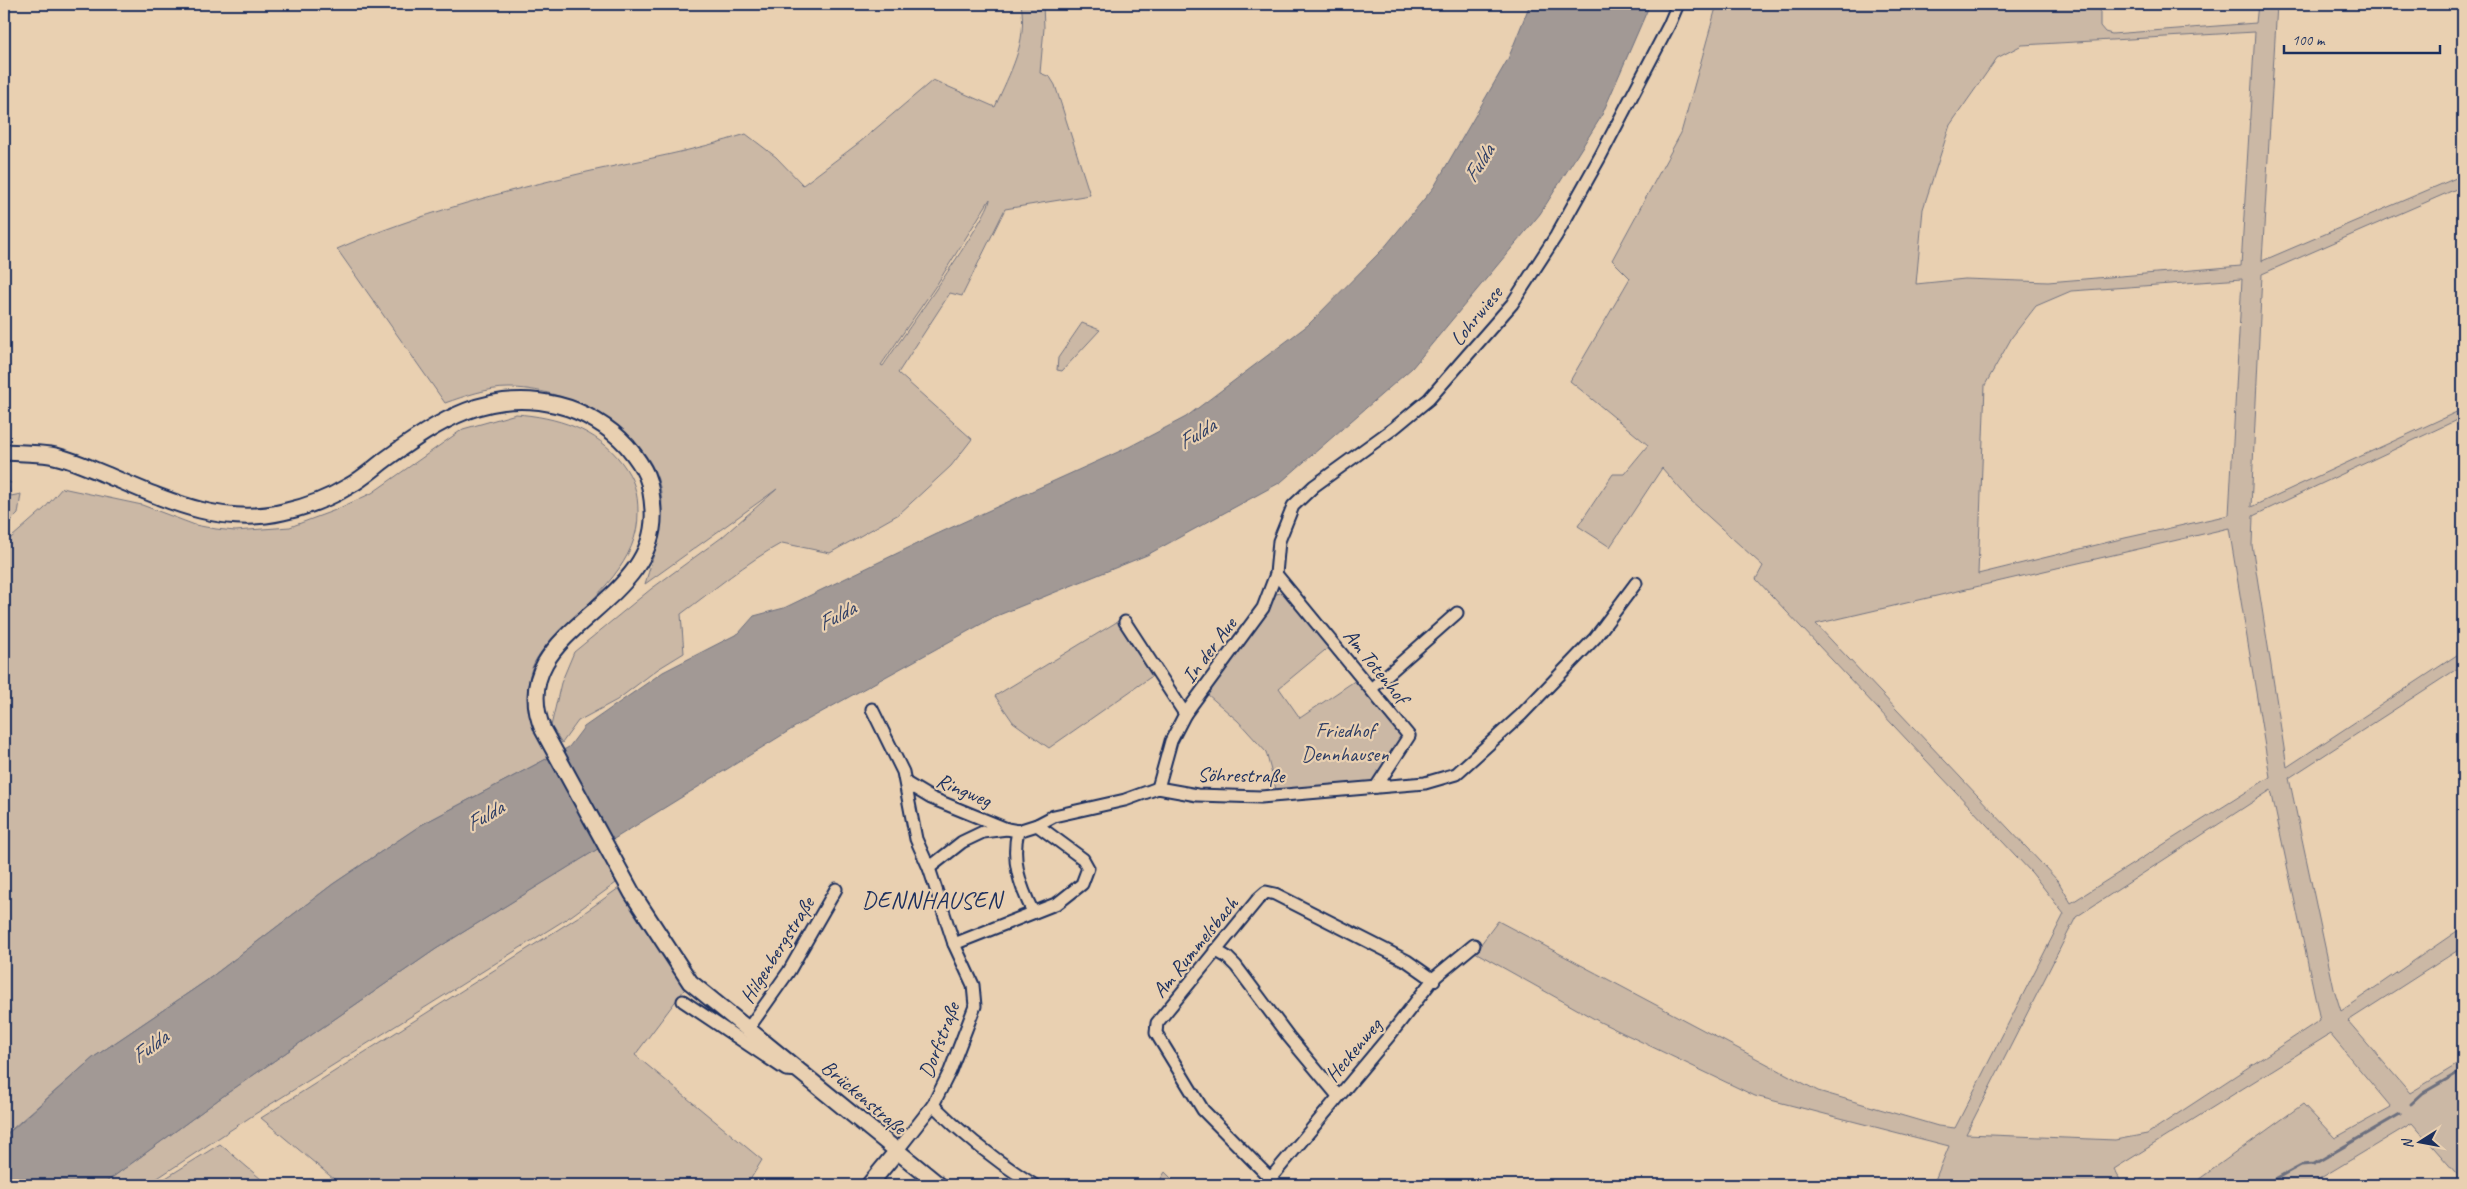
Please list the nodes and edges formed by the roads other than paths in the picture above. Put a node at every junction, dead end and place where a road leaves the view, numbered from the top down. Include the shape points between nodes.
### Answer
1 (1678, 4) edge
2 (4, 452) edge
3 (1276, 574) junction
4 (1636, 583) dead end
5 (1263, 608) joint
6 (1457, 613) dead end
7 (1125, 622) dead end
8 (1371, 689) junction
9 (872, 709) dead end
10 (1185, 714) junction
11 (906, 783) junction
12 (1376, 787) junction
13 (1158, 788) junction
14 (1037, 825) junction
15 (1013, 830) junction
16 (928, 868) junction
17 (836, 889) dead end
18 (1033, 912) junction
19 (954, 944) junction
20 (1474, 945) dead end
21 (1215, 950) junction
22 (1434, 980) junction
23 (683, 1001) dead end
24 (748, 1029) junction
25 (800, 1071) junction
26 (1338, 1096) junction
27 (933, 1104) junction
28 (896, 1151) junction
29 (1267, 1182) edge
30 (869, 1185) edge
31 (939, 1185) edge
32 (1034, 1185) edge

1 - 3 street, Lohrwiese via 1600,157 1556,236 1512,304 1429,399 1314,486 1293,506 1279,541
2 - 24 street via 51,455 190,509 214,515 250,516 280,513 316,503 349,487 442,421 475,406 508,399 538,400 569,407 596,421 623,441 652,485 654,524 644,557 631,577 564,638 539,671 537,715 645,916 690,982
3 - 5 street, Lohrwiese
3 - 8 street, Am Totenhof
4 - 12 street, Söhrestraße via 1594,638 1521,715 1456,774 1425,783
5 - 10 street, In der Aue
6 - 8 street
7 - 10 street, In der Aue
8 - 12 street, Am Totenhof via 1409,736
9 - 11 street, Dorfstraße
10 - 13 street, In der Aue via 1171,741
11 - 15 street, Ringweg via 931,798
11 - 16 street, Dorfstraße via 916,839
12 - 13 street, Söhrestraße via 1230,798
13 - 14 street via 1125,800 1054,816
14 - 15 street
14 - 18 street via 1083,858 1088,868 1082,884 1071,894 1058,903
15 - 16 street via 983,832 962,842
15 - 18 street via 1019,881
16 - 19 street, Dorfstraße
17 - 24 street, Hilgenbergstraße via 790,972
18 - 19 street
19 - 27 street, Dorfstraße via 973,985 975,1006 950,1071
20 - 22 street, Heckenweg
21 - 22 street, Am Rummelsbach via 1266,892 1407,961
21 - 26 street via 1236,966
21 - 29 street, Am Rummelsbach via 1157,1023 1156,1034 1203,1110
22 - 26 street, Heckenweg
23 - 25 street, Brückenstraße via 786,1070
24 - 25 street
25 - 28 street, Brückenstraße
26 - 29 street, Heckenweg
27 - 28 street, Dorfstraße
27 - 32 street via 994,1160
28 - 30 street
28 - 31 street, Brückenstraße

